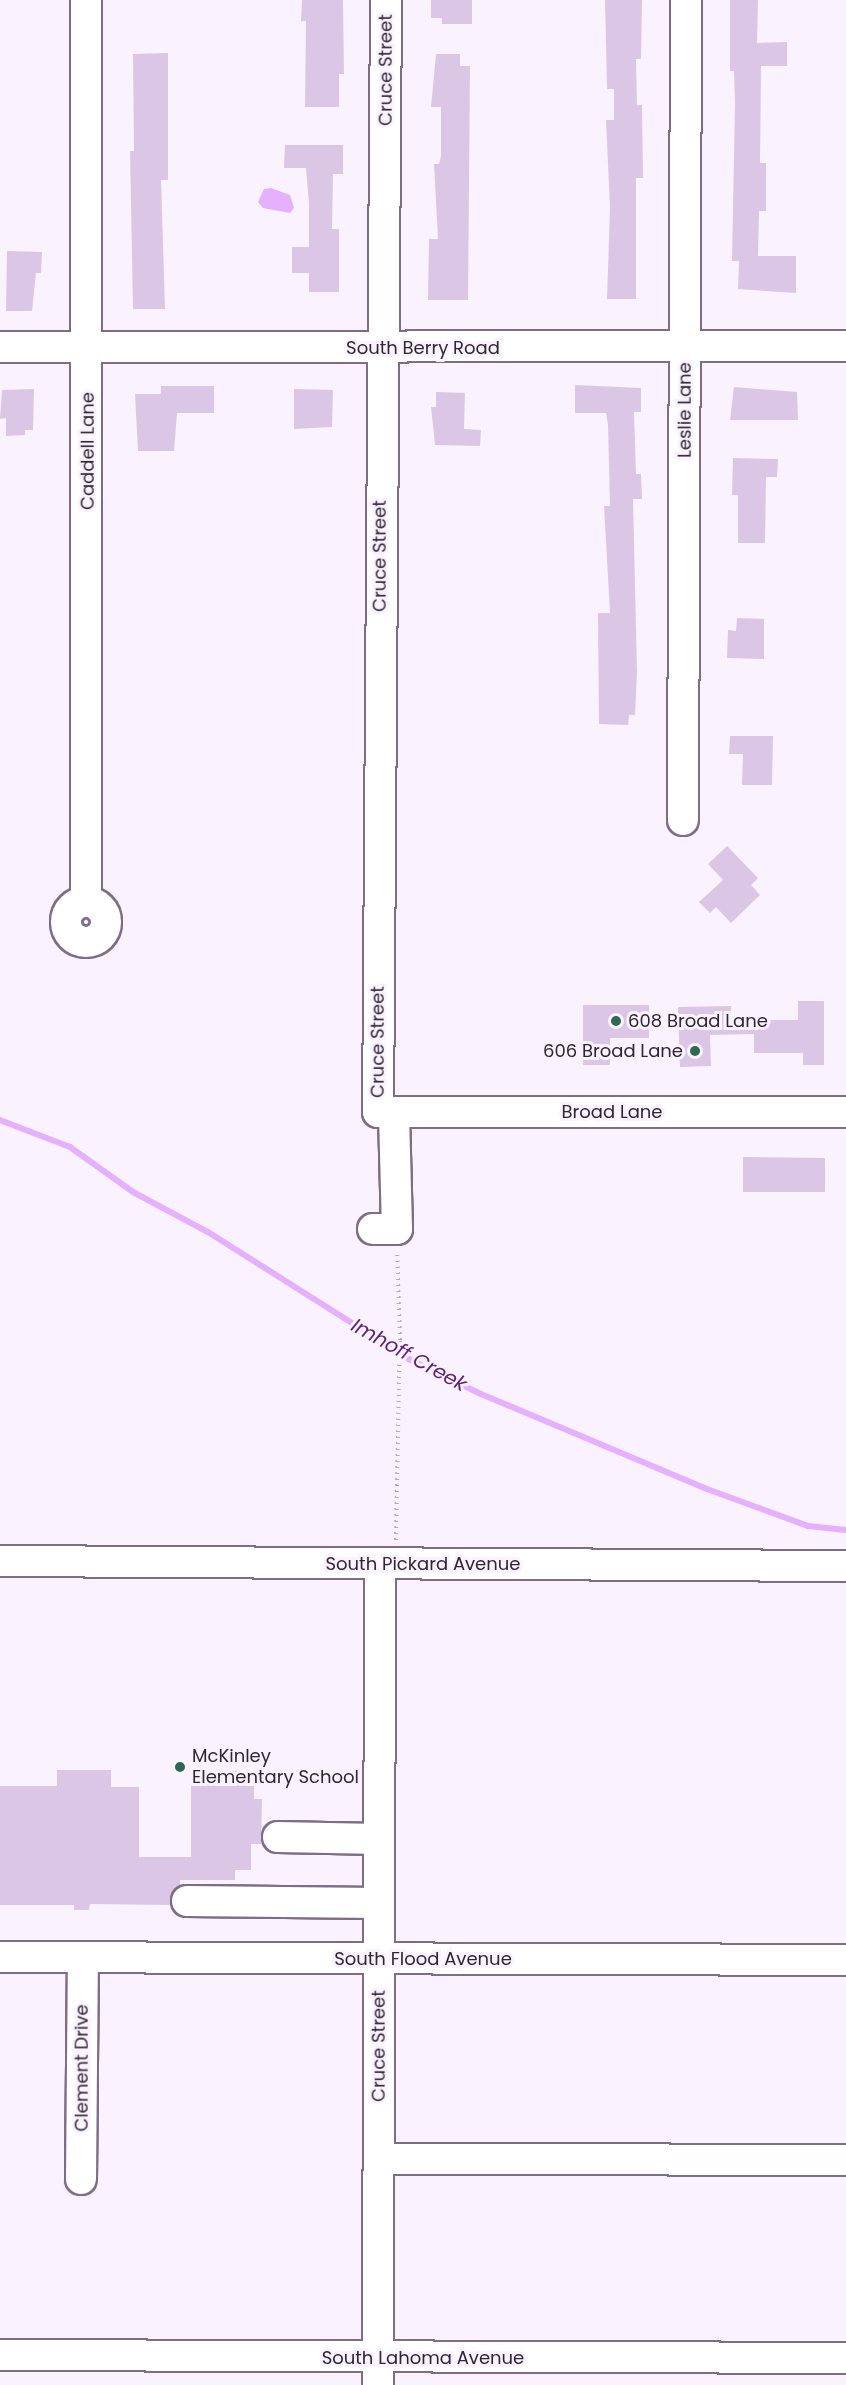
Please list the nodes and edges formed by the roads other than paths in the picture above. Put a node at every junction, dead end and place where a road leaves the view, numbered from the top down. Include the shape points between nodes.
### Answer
1 (86, 0) edge
2 (386, 0) edge
3 (686, 0) edge
4 (86, 346) junction
5 (846, 346) edge
6 (0, 347) edge
7 (383, 348) junction
8 (685, 349) junction
9 (683, 820) dead end
10 (86, 902) dead end
11 (386, 1112) junction
12 (846, 1112) edge
13 (385, 1229) road end
14 (0, 1561) edge
15 (388, 1564) junction
16 (846, 1566) edge
17 (279, 1837) dead end
18 (380, 1839) junction
19 (188, 1901) dead end
20 (379, 1903) junction
21 (0, 1957) edge
22 (82, 1958) junction
23 (379, 1959) junction
24 (846, 1960) edge
25 (379, 2159) junction
26 (846, 2160) edge
27 (81, 2178) dead end
28 (0, 2355) edge
29 (846, 2358) edge
30 (378, 2372) edge

1 - 4 street, Caddell Lane
2 - 7 street, Cruce Street
3 - 8 street, Leslie Lane
4 - 6 street, South Berry Road
4 - 7 street, South Berry Road
4 - 10 street, Caddell Lane
5 - 8 street, South Berry Road
7 - 8 street, South Berry Road
7 - 11 street, Cruce Street
8 - 9 street, Leslie Lane
11 - 12 street, Broad Lane
11 - 13 street, Cruce Street
14 - 15 street, South Pickard Avenue
15 - 16 street, South Pickard Avenue
15 - 18 street, Cruce Street
17 - 18 street
18 - 20 street, Cruce Street
19 - 20 street
20 - 23 street, Cruce Street
21 - 22 street, South Flood Avenue
22 - 23 street, South Flood Avenue
22 - 27 street, Clement Drive
23 - 24 street, South Flood Avenue
23 - 25 street, Cruce Street
25 - 26 street
25 - 30 street, Cruce Street
28 - 30 street, South Lahoma Avenue
29 - 30 street, South Lahoma Avenue

